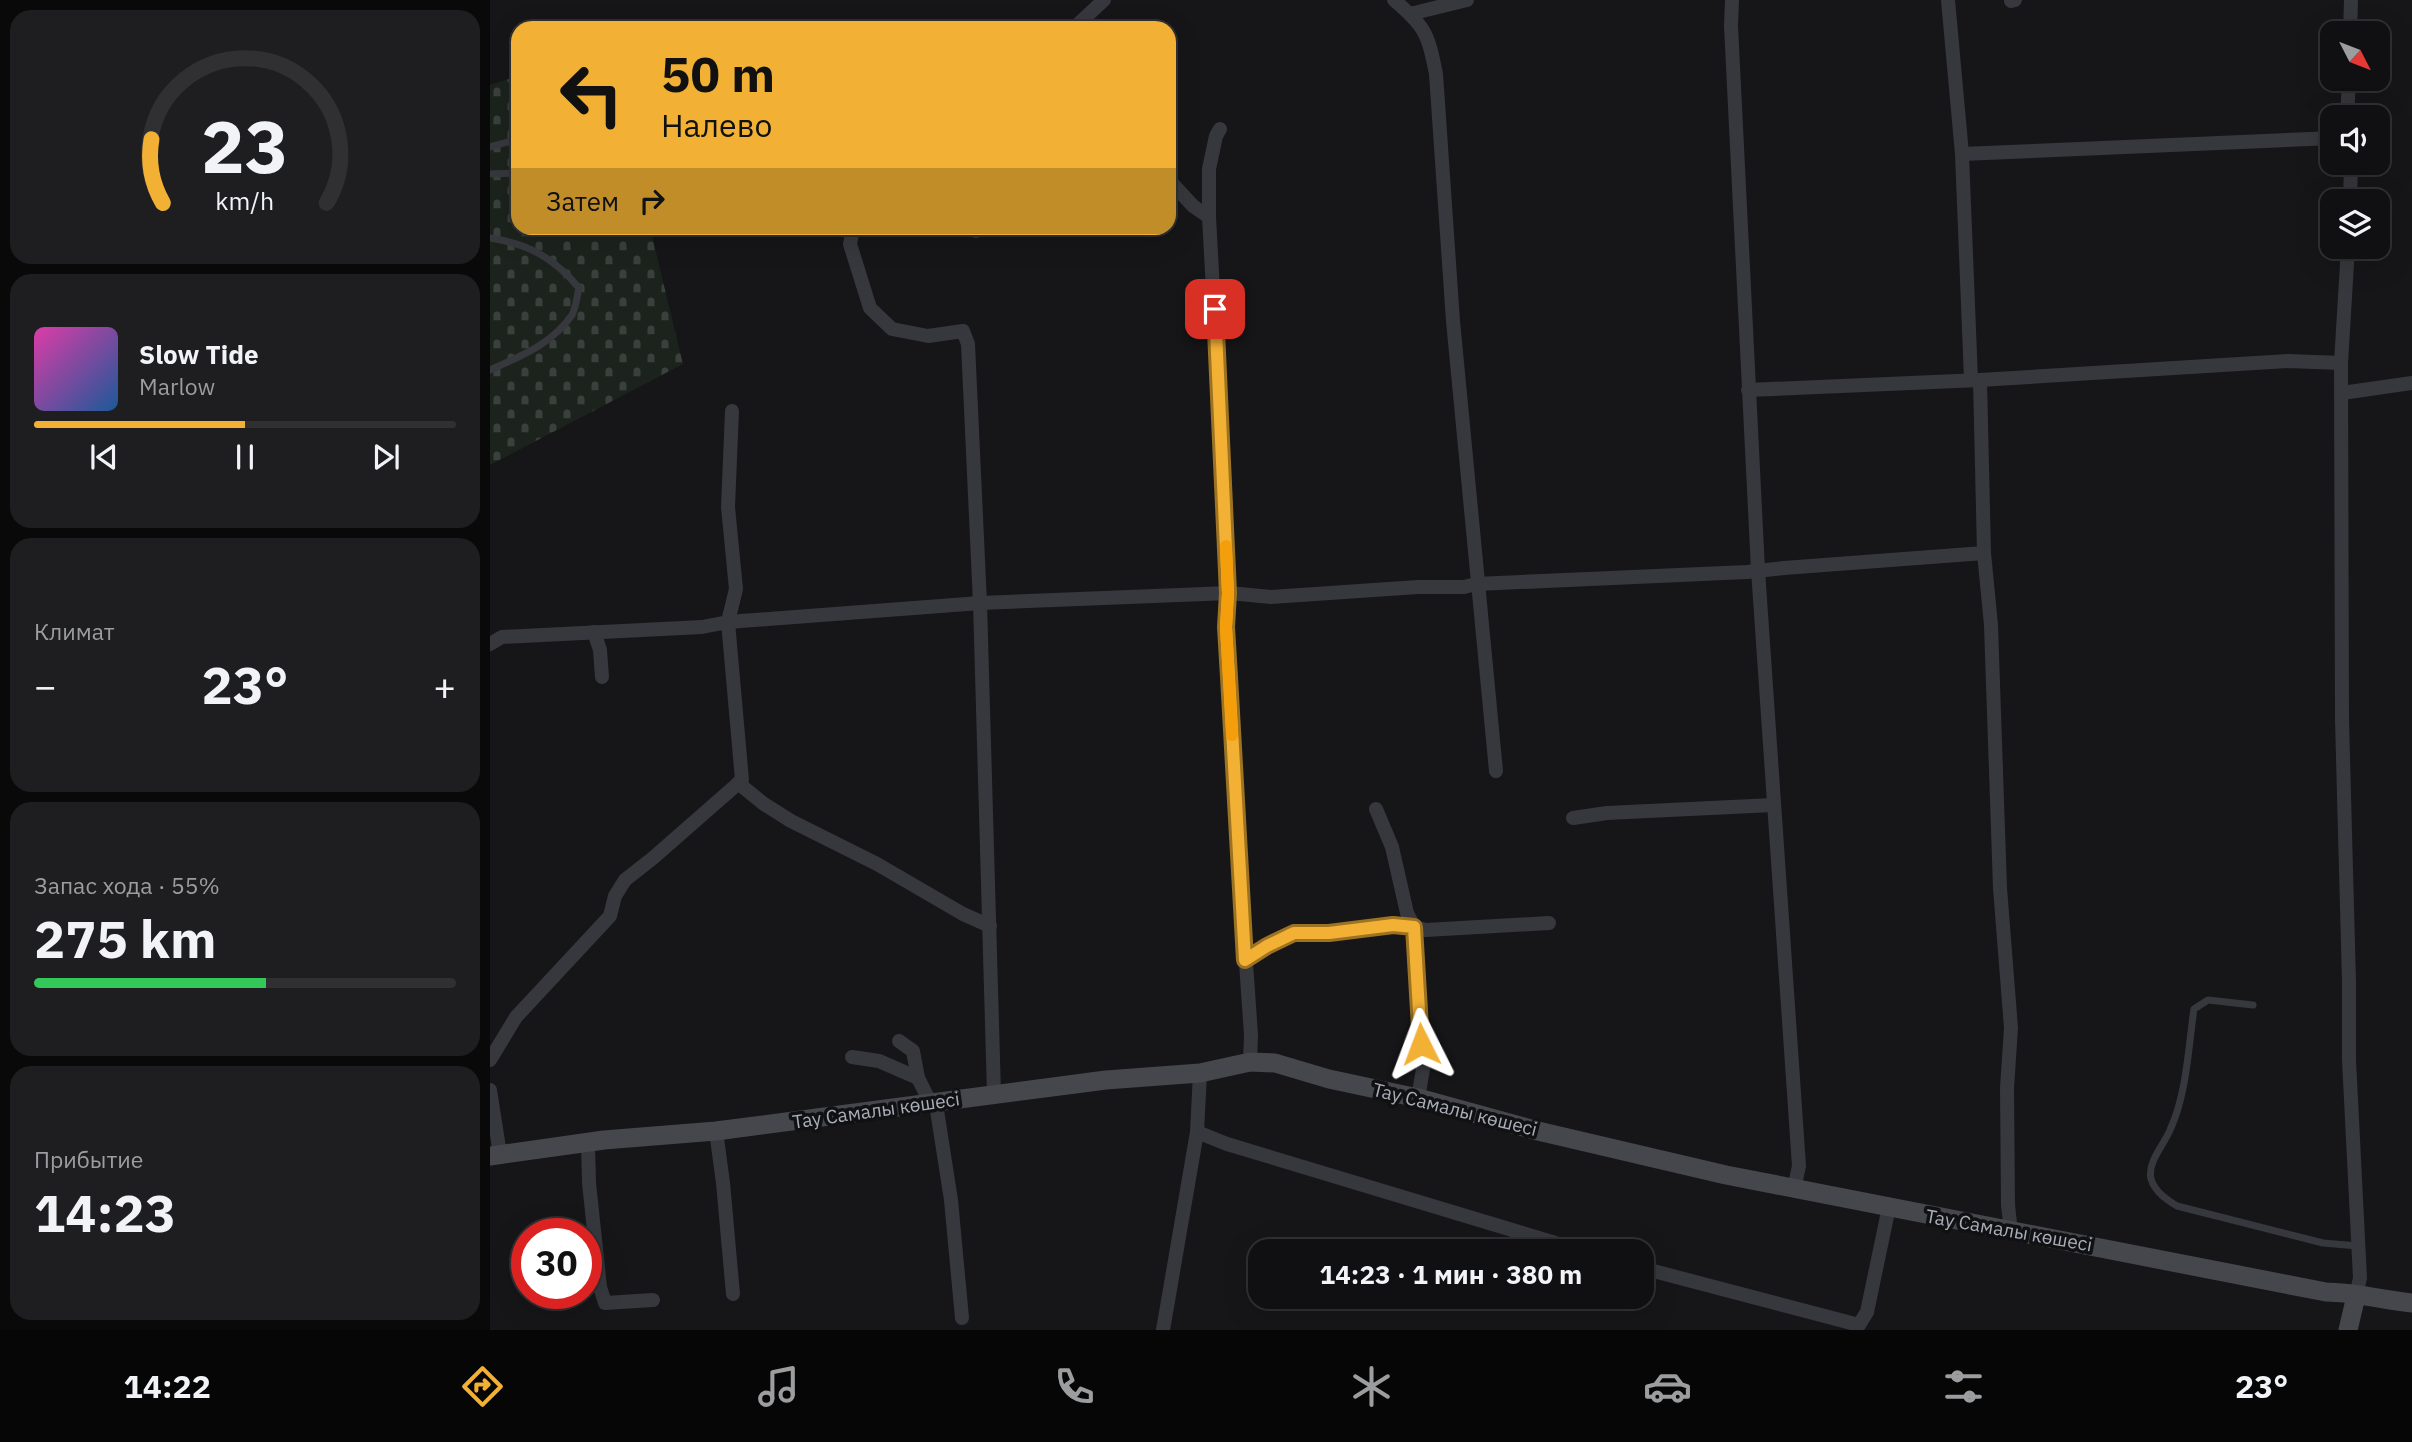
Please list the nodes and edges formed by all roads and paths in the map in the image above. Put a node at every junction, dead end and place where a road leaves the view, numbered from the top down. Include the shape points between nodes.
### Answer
1 (1104, 0) edge
2 (1394, 0) edge
3 (1467, 0) edge
4 (1732, 0) edge
5 (1948, 0) edge
6 (2351, 0) edge
7 (1410, 14) junction
8 (1082, 21) edge
9 (2350, 21) edge
10 (1220, 129) dead end
11 (2320, 139) edge
12 (511, 141) edge
13 (490, 147) edge
14 (1962, 154) junction
15 (511, 173) edge
16 (490, 174) edge
17 (1176, 188) edge
18 (1209, 217) junction
19 (851, 235) edge
20 (490, 238) edge
21 (2347, 259) edge
22 (2341, 363) junction
23 (490, 370) edge
24 (1975, 380) junction
25 (2412, 383) edge
26 (1748, 390) junction
27 (2342, 393) junction
28 (732, 411) dead end
29 (1983, 553) junction
30 (1758, 570) junction
31 (1476, 584) junction
32 (1228, 593) junction
33 (980, 603) junction
34 (729, 622) junction
35 (594, 632) junction
36 (490, 644) edge
37 (602, 677) dead end
38 (1496, 771) dead end
39 (738, 783) junction
40 (1773, 805) junction
41 (1376, 809) dead end
42 (1573, 818) dead end
43 (1549, 923) dead end
44 (989, 926) junction
45 (1414, 927) junction
46 (1245, 960) junction
47 (2253, 1005) dead end
48 (899, 1041) dead end
49 (852, 1057) dead end
50 (490, 1060) edge
51 (1251, 1062) junction
52 (1199, 1073) junction
53 (918, 1078) junction
54 (490, 1090) edge
55 (994, 1094) junction
56 (1418, 1098) junction
57 (934, 1104) junction
58 (716, 1131) junction
59 (1197, 1132) junction
60 (587, 1143) junction
61 (495, 1155) edge
62 (1794, 1189) junction
63 (1889, 1208) junction
64 (2011, 1232) junction
65 (1542, 1239) edge
66 (2358, 1247) junction
67 (1654, 1271) edge
68 (733, 1294) dead end
69 (2356, 1296) junction
70 (653, 1300) dead end
71 (2412, 1303) edge
72 (962, 1318) dead end
73 (1163, 1330) edge
74 (2348, 1330) edge

1 - 8 street
2 - 7 street
3 - 7 street
4 - 26 street
5 - 14 street
6 - 9 street
7 - 31 street via 1429,37 1436,74
10 - 18 street via 1209,169
11 - 14 street
12 - 13 lane
14 - 24 street
15 - 16 lane
17 - 18 street
18 - 32 street
19 - 33 street via 854,263 870,308 891,329 928,336 964,327
20 - 23 lane via 543,254 579,288 573,313 548,340
21 - 22 street
22 - 24 street via 2288,361
22 - 27 street
24 - 26 street
24 - 29 street
25 - 27 street
26 - 30 street
27 - 66 street via 2343,803
28 - 34 street via 728,507 736,589
29 - 30 street
29 - 64 street via 1991,625 2000,888 2011,1028 2007,1088
30 - 31 street
30 - 40 street
31 - 32 street via 1271,597
31 - 38 street
32 - 33 street
32 - 46 street
33 - 34 street
33 - 44 street
34 - 35 street
34 - 39 street via 742,780
35 - 36 street via 502,637
35 - 37 street
39 - 44 street via 792,821
39 - 50 street via 625,880 615,896 611,916 516,1017
40 - 42 street
40 - 62 street via 1800,1166
41 - 45 street
43 - 45 street
44 - 55 street
45 - 46 street via 1294,933
45 - 56 street via 1423,1069
46 - 51 street
47 - 66 lane via 2208,1000 2194,1009 2182,1095 2153,1162 2151,1179 2162,1197 2177,1206 2323,1243
48 - 53 street via 913,1051
49 - 53 street via 880,1061
51 - 52 street, Тау Самалы көшесі
51 - 56 street, Тау Самалы көшесі via 1275,1063
52 - 55 street, Тау Самалы көшесі
52 - 59 street
53 - 57 street
54 - 61 street
55 - 57 street, Тау Самалы көшесі
56 - 62 street, Тау Самалы көшесі via 1538,1131
57 - 58 street, Тау Самалы көшесі
57 - 72 street via 951,1200
58 - 60 street, Тау Самалы көшесі
58 - 68 street
59 - 65 street
59 - 73 street
60 - 61 street, Тау Самалы көшесі
60 - 70 street via 605,1303
62 - 63 street, Тау Самалы көшесі
63 - 64 street, Тау Самалы көшесі
63 - 67 street via 1867,1312 1859,1325
64 - 69 street, Тау Самалы көшесі
66 - 69 street
69 - 71 street, Тау Самалы көшесі
69 - 74 street

